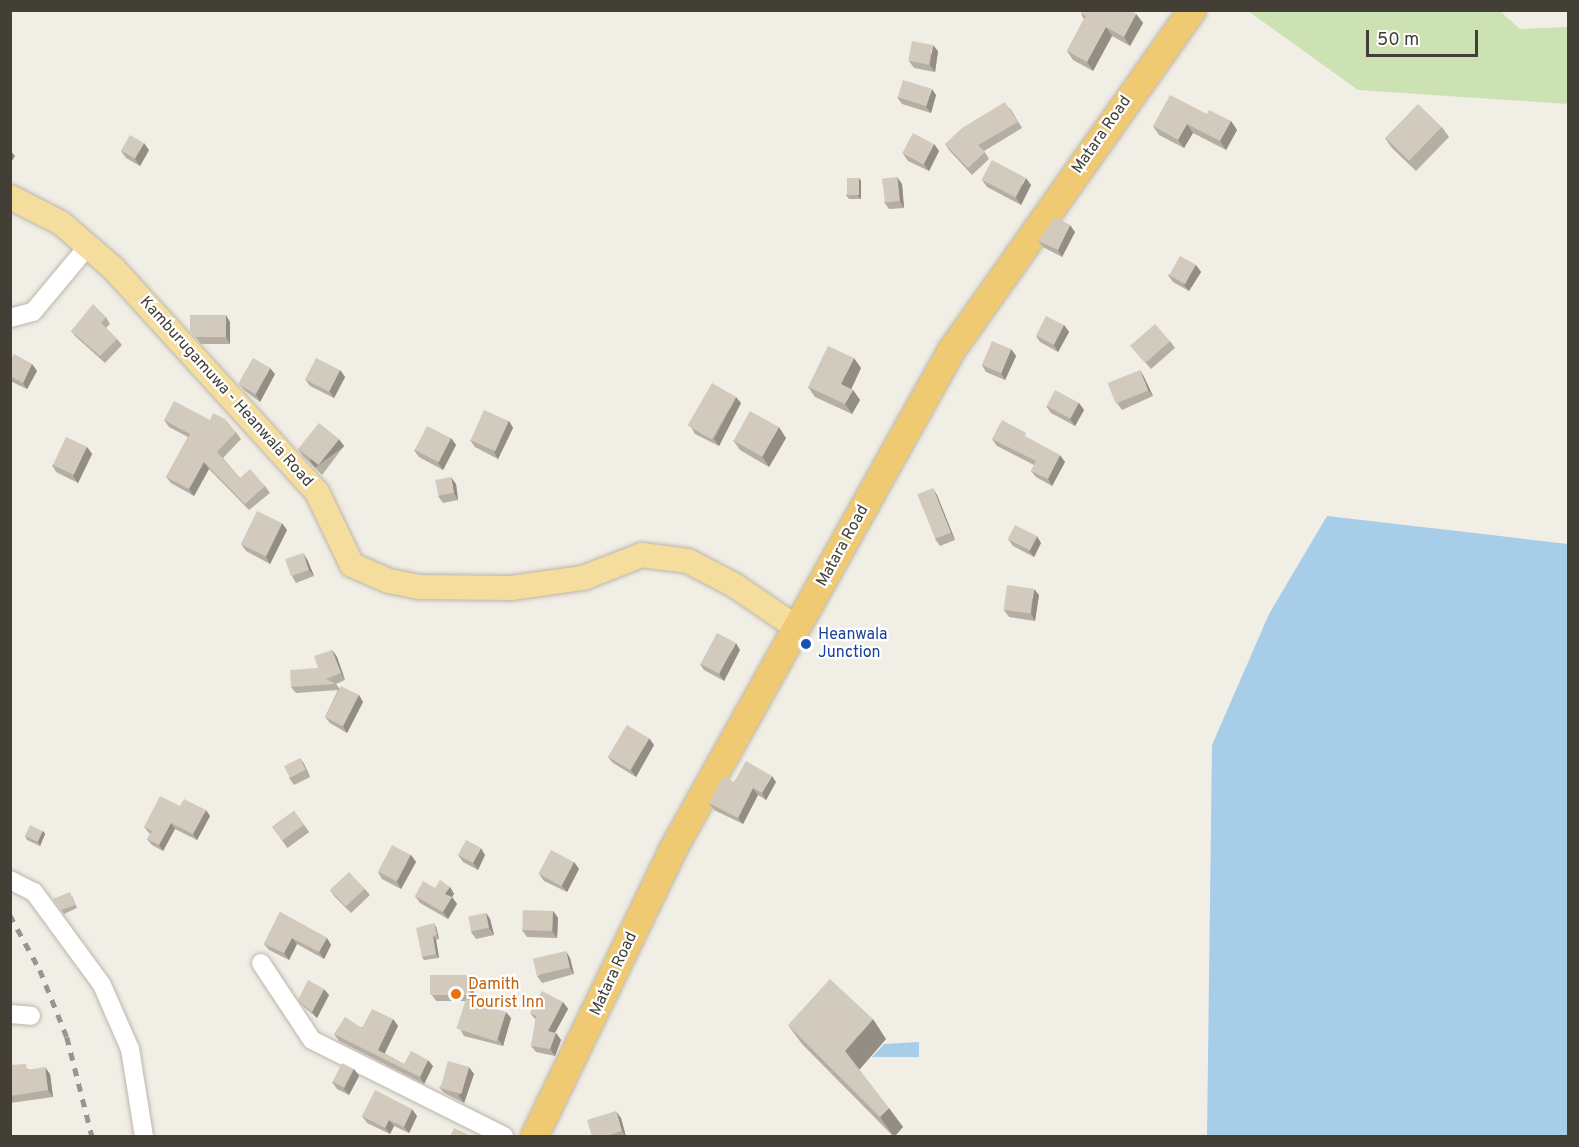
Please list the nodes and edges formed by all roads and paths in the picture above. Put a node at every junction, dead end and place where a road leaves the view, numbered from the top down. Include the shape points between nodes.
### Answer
1 (1192, 10) edge
2 (10, 197) edge
3 (88, 246) junction
4 (10, 318) edge
5 (797, 628) junction
6 (10, 880) edge
7 (261, 963) dead end
8 (10, 1014) edge
9 (31, 1016) dead end
10 (543, 1125) edge
11 (144, 1137) edge
12 (504, 1137) edge
13 (534, 1137) edge

1 - 5 highway, Matara Road via 951,350
2 - 3 main road, Kamburugamuwa - Heanwala Road via 61,223
3 - 4 street via 33,312
3 - 5 main road, Kamburugamuwa - Heanwala Road via 113,268 317,492 352,565 389,581 419,587 511,588 583,578 642,555 688,561 734,585
5 - 10 highway, Matara Road via 673,848
6 - 11 street via 34,892 102,985 130,1049
7 - 12 street via 312,1040
8 - 9 street
10 - 13 highway, Matara Road

